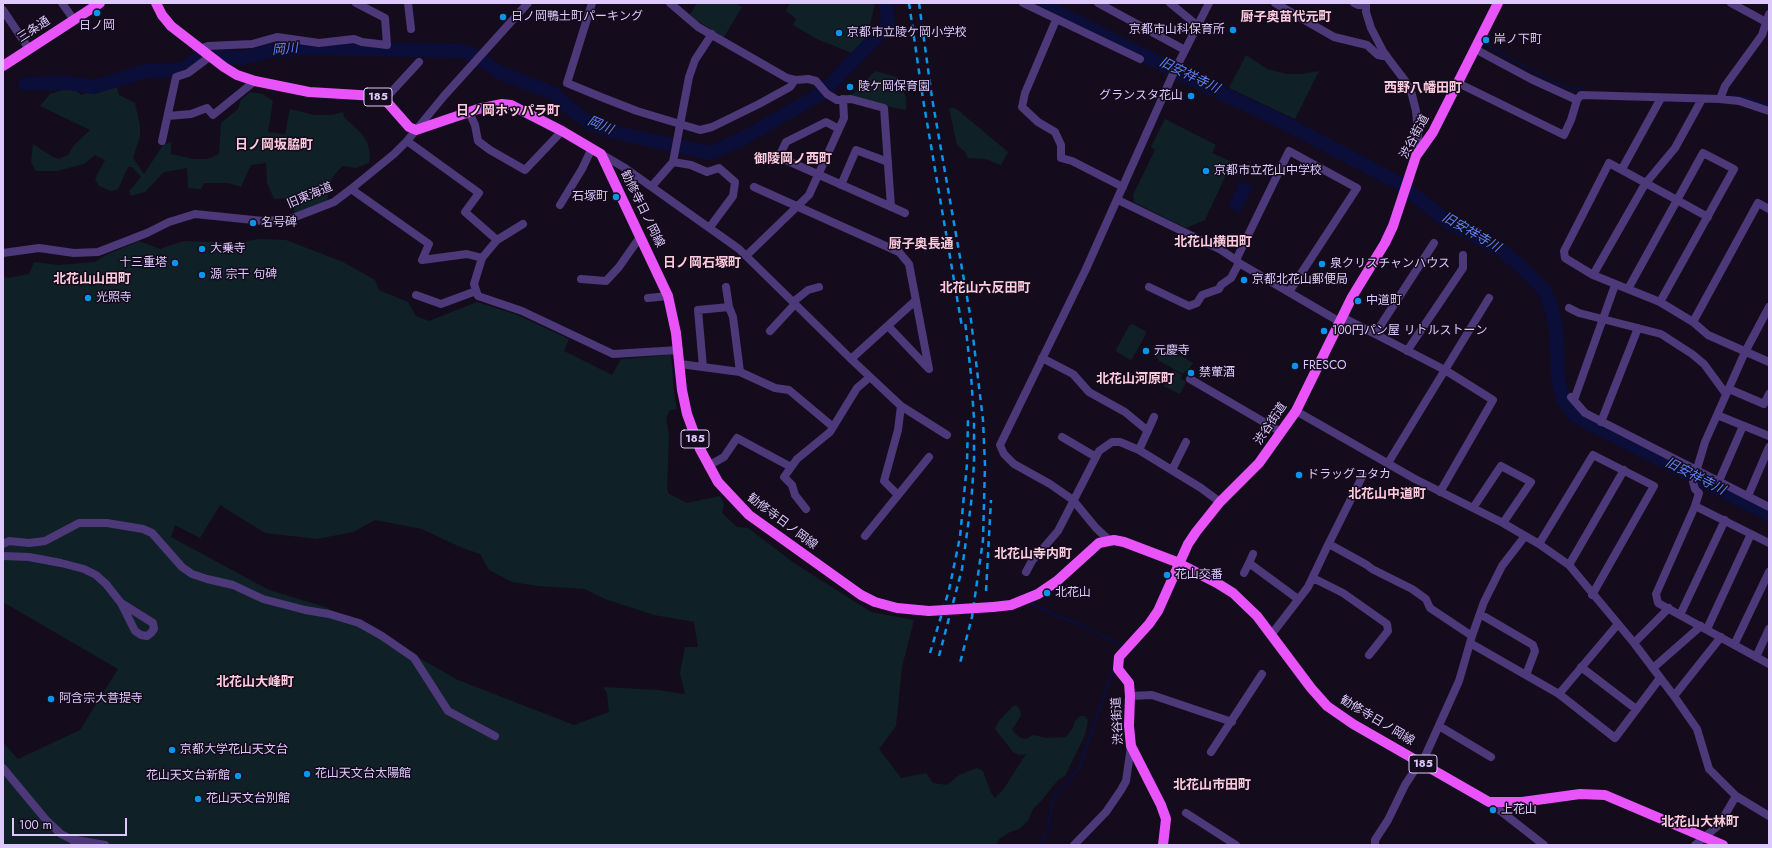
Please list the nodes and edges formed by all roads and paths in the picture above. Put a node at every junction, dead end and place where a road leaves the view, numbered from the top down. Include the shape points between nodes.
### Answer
1 (62, 3) edge
2 (100, 3) edge
3 (156, 3) edge
4 (356, 3) edge
5 (408, 3) edge
6 (528, 3) edge
7 (592, 3) edge
8 (670, 3) edge
9 (1023, 3) edge
10 (1098, 3) edge
11 (1170, 3) edge
12 (1209, 3) edge
13 (1275, 3) edge
14 (1354, 3) edge
15 (1498, 3) edge
16 (1731, 3) edge
17 (1366, 4) edge
18 (3, 10) edge
19 (1767, 18) edge
20 (74, 20) junction
21 (1056, 20) junction
22 (1198, 26) junction
23 (411, 29) dead end
24 (712, 34) junction
25 (1765, 36) edge
26 (29, 49) junction
27 (200, 49) junction
28 (1185, 50) junction
29 (1475, 50) junction
30 (1386, 55) junction
31 (212, 58) junction
32 (1140, 59) dead end
33 (419, 62) dead end
34 (3, 66) edge
35 (795, 80) junction
36 (255, 81) junction
37 (1458, 83) junction
38 (1661, 98) junction
39 (843, 99) junction
40 (1702, 99) junction
41 (1720, 99) junction
42 (384, 100) junction
43 (1577, 100) junction
44 (1769, 111) edge
45 (469, 112) junction
46 (168, 116) junction
47 (680, 124) junction
48 (839, 129) junction
49 (416, 130) junction
50 (562, 131) junction
51 (162, 141) dead end
52 (407, 141) junction
53 (592, 148) junction
54 (601, 154) junction
55 (1416, 156) junction
56 (673, 162) junction
57 (888, 162) junction
58 (1622, 169) junction
59 (818, 175) junction
60 (1645, 184) junction
61 (841, 185) junction
62 (652, 186) junction
63 (754, 187) dead end
64 (1124, 187) junction
65 (351, 190) junction
66 (1118, 200) junction
67 (1677, 200) junction
68 (560, 205) dead end
69 (797, 207) junction
70 (891, 207) junction
71 (1769, 209) edge
72 (905, 213) dead end
73 (1708, 217) junction
74 (523, 224) dead end
75 (710, 227) junction
76 (640, 237) junction
77 (497, 240) junction
78 (1434, 243) dead end
79 (3, 253) edge
80 (1462, 255) dead end
81 (746, 256) junction
82 (482, 258) junction
83 (1238, 261) junction
84 (1593, 275) junction
85 (581, 279) dead end
86 (1615, 285) junction
87 (819, 287) dead end
88 (1149, 287) dead end
89 (726, 288) dead end
90 (1628, 289) junction
91 (476, 291) junction
92 (1289, 292) junction
93 (416, 295) dead end
94 (668, 296) junction
95 (648, 298) dead end
96 (1489, 298) dead end
97 (915, 301) junction
98 (1660, 302) junction
99 (794, 303) junction
100 (728, 307) junction
101 (1769, 307) edge
102 (1569, 308) dead end
103 (1603, 319) junction
104 (1341, 320) junction
105 (1693, 322) junction
106 (888, 326) junction
107 (1638, 328) junction
108 (770, 331) dead end
109 (1375, 334) junction
110 (679, 350) junction
111 (1407, 352) junction
112 (1746, 352) junction
113 (1042, 358) junction
114 (851, 359) junction
115 (1769, 362) edge
116 (680, 364) junction
117 (704, 367) junction
118 (1445, 370) junction
119 (740, 372) junction
120 (870, 377) junction
121 (1190, 379) dead end
122 (1728, 392) junction
123 (1769, 394) edge
124 (901, 406) junction
125 (1296, 411) junction
126 (1717, 415) junction
127 (1154, 417) dead end
128 (1601, 422) junction
129 (832, 426) junction
130 (1743, 426) junction
131 (1148, 431) junction
132 (1281, 432) junction
133 (948, 435) dead end
134 (1769, 436) edge
135 (1062, 437) dead end
136 (1186, 442) dead end
137 (1769, 447) edge
138 (1139, 450) junction
139 (929, 457) dead end
140 (1096, 457) junction
141 (1388, 463) junction
142 (708, 466) junction
143 (791, 467) junction
144 (1172, 470) junction
145 (1624, 470) junction
146 (1696, 470) junction
147 (1363, 476) dead end
148 (1719, 481) junction
149 (1440, 492) junction
150 (898, 495) junction
151 (1748, 496) junction
152 (1073, 500) junction
153 (1220, 502) junction
154 (1695, 506) junction
155 (1769, 506) edge
156 (1473, 508) junction
157 (806, 509) dead end
158 (1725, 520) junction
159 (1503, 523) junction
160 (1751, 534) junction
161 (865, 536) dead end
162 (1525, 536) junction
163 (1109, 540) junction
164 (1769, 543) edge
165 (3, 544) edge
166 (1328, 544) junction
167 (1539, 544) junction
168 (1253, 554) dead end
169 (3, 556) edge
170 (1249, 563) junction
171 (1179, 565) junction
172 (1569, 565) junction
173 (1026, 572) dead end
174 (1769, 572) edge
175 (1244, 573) dead end
176 (1313, 578) junction
177 (1592, 595) junction
178 (1298, 599) junction
179 (121, 603) junction
180 (1669, 608) junction
181 (1480, 614) junction
182 (1680, 615) junction
183 (146, 618) junction
184 (1618, 624) junction
185 (1704, 628) junction
186 (1769, 629) edge
187 (135, 631) junction
188 (1271, 635) junction
189 (1721, 637) junction
190 (1471, 639) junction
191 (1634, 643) junction
192 (1734, 645) junction
193 (1369, 655) dead end
194 (1756, 657) junction
195 (1769, 664) edge
196 (1581, 667) junction
197 (1653, 668) junction
198 (1262, 674) dead end
199 (1526, 675) junction
200 (1660, 678) junction
201 (1559, 694) junction
202 (1130, 696) junction
203 (1674, 696) junction
204 (1636, 709) junction
205 (1232, 722) junction
206 (1439, 726) junction
207 (495, 736) dead end
208 (1131, 746) junction
209 (1211, 752) dead end
210 (1491, 757) dead end
211 (1421, 763) junction
212 (3, 768) edge
213 (1736, 796) junction
214 (1489, 802) junction
215 (1186, 813) dead end
216 (1769, 816) edge
217 (1705, 837) junction
218 (74, 842) edge
219 (105, 845) edge
220 (1074, 845) edge
221 (1164, 845) edge
222 (1236, 845) edge
223 (1375, 845) edge
224 (1544, 845) edge
225 (1695, 845) edge
226 (1723, 845) edge

1 - 20 street
2 - 20 main road, 三条通
3 - 27 main road, 185 via 165,20
4 - 27 street via 385,18 387,45 354,39 319,43 277,37 252,44 208,46
5 - 23 street
6 - 49 street, 旧東海道
7 - 47 street via 568,83
8 - 24 street via 698,27
9 - 21 street
10 - 28 street
11 - 22 street
12 - 22 street
13 - 30 street via 1334,37 1367,45 1378,54
14 - 17 street
15 - 29 main road, 渋谷街道
16 - 19 street
17 - 30 street via 1371,28
18 - 26 street
19 - 25 street
20 - 26 main road, 三条通
21 - 32 street
21 - 64 street via 1025,93 1022,107 1038,122 1055,132 1061,144 1061,158
22 - 28 street
24 - 35 street via 787,78
24 - 47 street via 695,60
25 - 41 street via 1725,86
26 - 34 main road, 三条通
27 - 31 main road, 185
28 - 64 street
29 - 37 main road, 渋谷街道
29 - 43 street
30 - 55 street via 1406,82 1416,111
31 - 36 main road, 185 via 231,72
31 - 46 street via 208,58 188,73 176,77
33 - 42 street
35 - 39 street via 816,81 827,94 837,100
35 - 47 street via 790,87 712,127 700,130
36 - 42 main road, 185 via 309,92 374,95
36 - 46 street via 213,115 207,108 191,114
37 - 43 street via 1564,135
37 - 55 main road, 渋谷街道 via 1433,132
38 - 40 street
38 - 43 street via 1581,95
38 - 58 street
39 - 48 street via 844,118
39 - 57 street via 884,108
40 - 41 street
40 - 60 street via 1675,148
41 - 44 street via 1739,101
42 - 49 main road, 185 via 409,127
45 - 49 main road, 勧修寺日ノ岡線
45 - 50 main road, 勧修寺日ノ岡線 via 502,104 511,105
45 - 50 street via 478,141 525,170
46 - 51 street
47 - 56 street
48 - 59 street
48 - 59 street via 826,122 786,142 779,157
49 - 52 street, 旧東海道
50 - 53 main road, 勧修寺日ノ岡線
52 - 65 street, 旧東海道
52 - 77 street via 479,193 465,212
53 - 54 main road, 勧修寺日ノ岡線
53 - 68 street
54 - 62 street, 勧修寺日ノ岡線
54 - 76 main road, 勧修寺日ノ岡線 / 185
55 - 104 main road, 渋谷街道 via 1403,199 1385,243
56 - 62 street
56 - 75 street via 691,165 707,172 719,168 735,182 733,196
57 - 61 street via 856,150
57 - 70 street
58 - 60 street
58 - 84 street via 1609,163 1564,251 1565,258
59 - 61 street
59 - 69 street via 809,195
60 - 67 street
60 - 84 street
61 - 70 street
62 - 75 street, 勧修寺日ノ岡線
63 - 69 street
64 - 66 street
65 - 79 street, 旧東海道 via 334,202 290,219 263,221 195,214 169,222 98,252 74,253 39,248
65 - 82 street via 428,244 422,260 467,254
66 - 83 street via 1221,250
66 - 113 street
67 - 73 street
67 - 73 street via 1703,153 1734,169
67 - 90 street
69 - 81 street
69 - 97 street via 899,252 909,264
70 - 72 street
71 - 105 street via 1758,203
73 - 98 street
74 - 77 street
75 - 81 street, 勧修寺日ノ岡線
76 - 85 street via 620,267 606,281
76 - 94 main road, 勧修寺日ノ岡線 / 185
77 - 82 street
78 - 109 street
80 - 111 street via 1463,268
81 - 99 street, 勧修寺日ノ岡線
82 - 91 street via 474,284
83 - 88 street via 1231,278 1189,306
83 - 92 street
83 - 92 street via 1289,151 1357,188
84 - 86 street
86 - 90 street
86 - 103 street
87 - 99 street via 808,290
89 - 100 street
90 - 98 street
91 - 93 street via 441,304
91 - 110 street via 478,296 486,300 522,311 613,354
92 - 104 street
94 - 95 street
94 - 110 main road, 勧修寺日ノ岡線 / 185
96 - 118 street
97 - 106 street
97 - 106 street via 929,369
98 - 105 street
99 - 108 street
99 - 114 street, 勧修寺日ノ岡線
100 - 117 street via 698,310
100 - 119 street via 733,318
101 - 112 street
102 - 103 street
103 - 107 street
103 - 128 street via 1573,398 1585,413
104 - 109 street
104 - 125 main road, 渋谷街道
105 - 112 street via 1708,335
106 - 114 street
107 - 122 street via 1661,334 1692,354
107 - 128 street
109 - 111 street
110 - 116 main road, 勧修寺日ノ岡線 / 185
111 - 118 street
112 - 115 street
112 - 122 street
113 - 131 street via 1073,374 1089,392 1125,412
113 - 152 street via 1000,446 1014,464
114 - 120 street, 勧修寺日ノ岡線
116 - 117 street
116 - 142 main road, 勧修寺日ノ岡線 / 185 via 687,414
117 - 119 street
118 - 141 street
118 - 149 street via 1493,400
119 - 129 street via 775,388 789,390
120 - 124 street, 勧修寺日ノ岡線
120 - 129 street via 857,388
121 - 132 street
122 - 123 street via 1764,404
122 - 126 street
124 - 133 street, 勧修寺日ノ岡線
124 - 150 street via 898,430 884,481
125 - 132 main road, 渋谷街道
125 - 141 street
126 - 130 street
126 - 146 street
127 - 131 street
128 - 146 street
129 - 143 street via 830,432 796,459
130 - 134 street
130 - 148 street
131 - 138 street
132 - 153 main road, 渋谷街道 via 1259,463
135 - 140 street
136 - 144 street
137 - 151 street
138 - 140 street via 1116,442 1107,444
138 - 144 street
139 - 150 street
140 - 152 street
141 - 149 street
142 - 143 street via 724,457 738,438
142 - 163 main road, 勧修寺日ノ岡線 / 185, bridge via 749,516 861,595 897,608 929,611 1011,605 1038,594 1057,581 1095,545
143 - 157 street via 784,477 792,485 795,495
144 - 153 street
145 - 167 street via 1592,455
145 - 172 street
145 - 177 street via 1654,486
146 - 148 street
146 - 154 street via 1693,482 1699,493
147 - 166 street
148 - 151 street
149 - 156 street
150 - 161 street
151 - 155 street
152 - 163 street
152 - 173 street via 1058,530
153 - 171 main road, 渋谷街道 via 1188,544
154 - 158 street
154 - 180 street via 1656,594 1658,603
156 - 159 street
156 - 159 street via 1500,466 1531,482
158 - 160 street
158 - 182 street
159 - 162 street
160 - 164 street
160 - 185 street
162 - 167 street
162 - 181 street via 1502,566
163 - 171 main road, 勧修寺日ノ岡線 / 185 via 1135,546
165 - 207 street via 9,541 46,541 79,523 107,523 143,529 152,533 182,567 192,574 233,585 263,599 359,623 382,636 414,658 448,711
166 - 176 street
166 - 190 street via 1412,589 1426,599 1430,608
167 - 172 street
168 - 170 street
169 - 179 street via 29,557 84,569 106,584
170 - 175 street
170 - 178 street
171 - 188 main road, 勧修寺日ノ岡線 / 185 via 1233,593 1257,616
171 - 202 main road, 渋谷街道 via 1158,611 1119,657 1118,669 1129,683
172 - 177 street
174 - 192 street
176 - 178 street
176 - 193 street via 1343,593 1387,624 1388,631
177 - 184 street
178 - 188 street
179 - 183 street
179 - 187 street
180 - 182 street
180 - 191 street
181 - 190 street
181 - 199 street via 1533,645 1535,652
182 - 185 street
183 - 187 street via 138,620
183 - 187 street via 153,623 154,629 151,633 147,636
184 - 191 street
184 - 196 street
185 - 189 street
185 - 197 street
186 - 194 street
188 - 211 main road, 勧修寺日ノ岡線 / 185 via 1328,706 1353,724
189 - 192 street
189 - 203 street
190 - 199 street
190 - 206 street via 1459,681
191 - 197 street
192 - 194 street
194 - 195 street
196 - 201 street
196 - 204 street
197 - 200 street
198 - 205 street
199 - 201 street
200 - 203 street
200 - 204 street
201 - 204 street via 1615,738
202 - 205 street via 1152,694
202 - 208 main road, 渋谷街道
203 - 213 street via 1697,730 1709,769
205 - 209 street
206 - 210 street
206 - 211 street
208 - 220 street via 1127,777 1121,790 1106,812
208 - 221 main road, 渋谷街道 via 1166,819
211 - 214 main road, 勧修寺日ノ岡線 / 185
211 - 223 street via 1405,785 1375,840
212 - 218 street via 47,821
213 - 216 street
213 - 217 street via 1719,825
214 - 217 main road via 1522,802 1580,794 1605,795
214 - 224 street
215 - 222 street
217 - 225 street
217 - 226 main road
218 - 219 street

